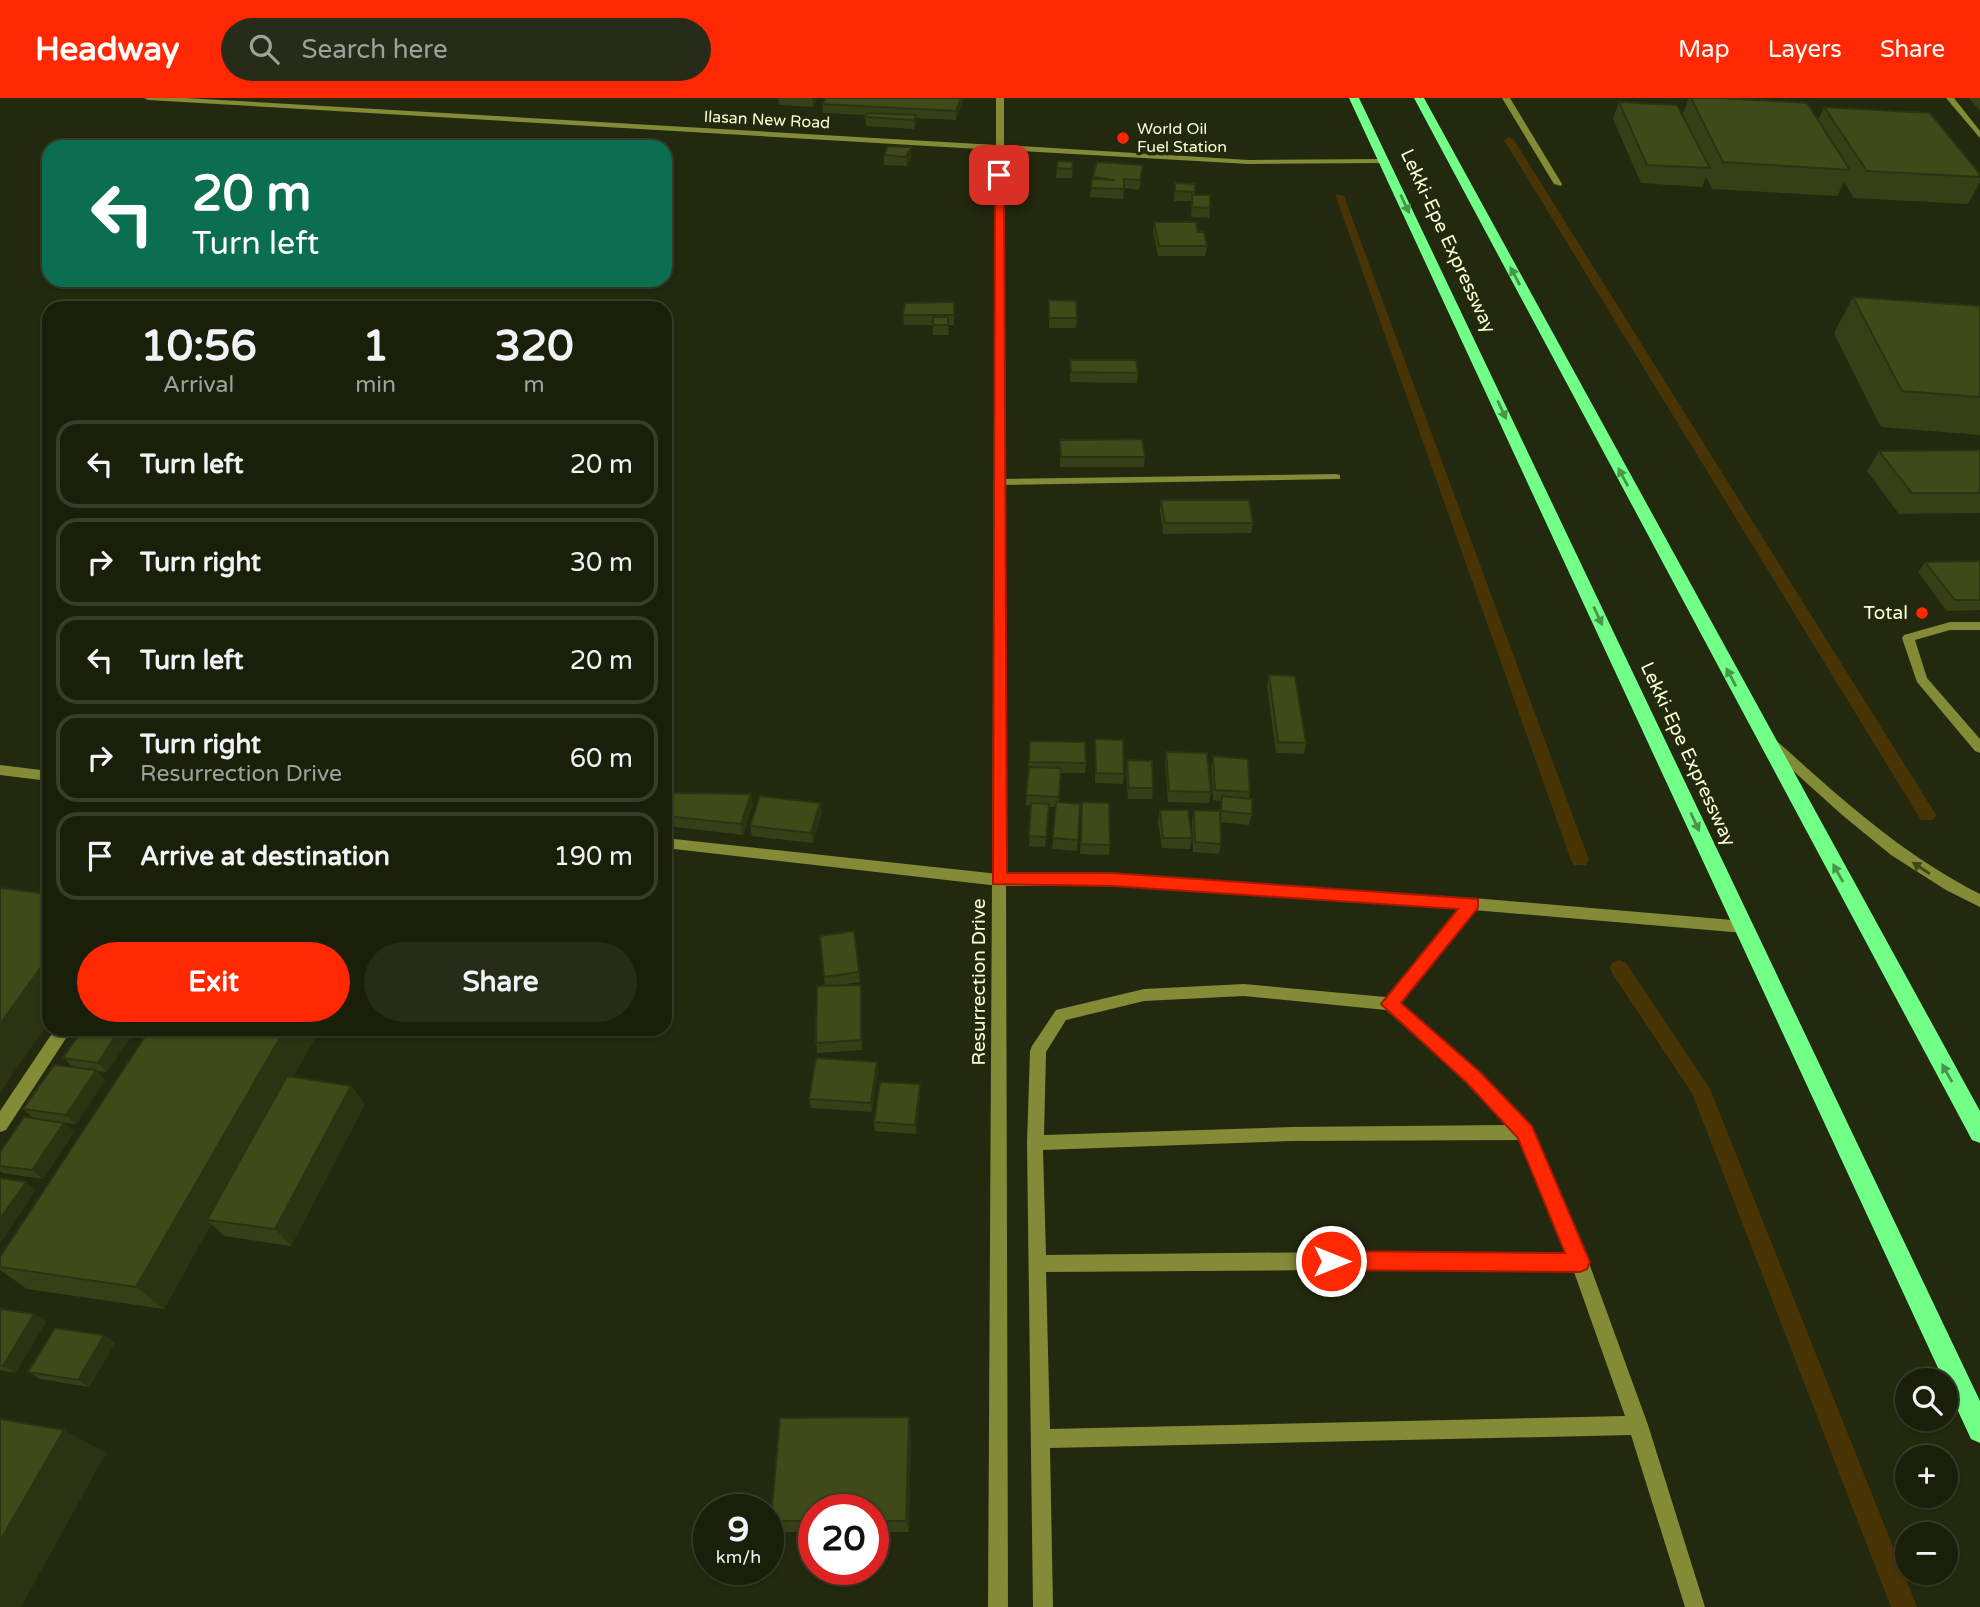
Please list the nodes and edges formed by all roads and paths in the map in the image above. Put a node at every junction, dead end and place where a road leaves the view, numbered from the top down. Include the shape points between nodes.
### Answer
1 (148, 98) edge
2 (1000, 98) edge
3 (1354, 98) edge
4 (1419, 98) edge
5 (1506, 98) edge
6 (1950, 98) edge
7 (1980, 135) edge
8 (999, 147) junction
9 (1385, 161) junction
10 (1558, 184) dead end
11 (1336, 477) dead end
12 (999, 482) junction
13 (1980, 626) edge
14 (1764, 737) junction
15 (1980, 748) edge
16 (0, 770) edge
17 (42, 775) edge
18 (672, 844) edge
19 (999, 880) junction
20 (1980, 901) edge
21 (1473, 904) junction
22 (1744, 927) junction
23 (1390, 1004) junction
24 (59, 1036) edge
25 (0, 1125) edge
26 (1525, 1132) junction
27 (1980, 1133) edge
28 (1035, 1143) junction
29 (1580, 1262) junction
30 (1037, 1264) junction
31 (1638, 1425) junction
32 (1980, 1430) edge
33 (1040, 1439) junction
34 (998, 1607) edge
35 (1043, 1607) edge
36 (1695, 1607) edge

1 - 8 street, Ilasan New Road
2 - 8 street, Resurrection Drive
3 - 9 highway, Lekki-Epe Expressway
14 -> 4 highway, Lekki-Epe Expressway
5 - 10 street
6 - 7 street
8 - 9 street, Ilasan New Road via 1249,162
8 - 12 street, Resurrection Drive
9 -> 22 highway, Lekki-Epe Expressway
11 - 12 street
12 - 19 street, Resurrection Drive
13 - 15 street via 1950,626 1908,638 1921,679
20 -> 14 street via 1875,838
27 -> 14 highway, Lekki-Epe Expressway
16 - 17 street
18 - 19 street
19 - 21 street via 1112,880
19 - 34 street, Resurrection Drive
21 - 22 street
21 - 23 street
22 - 32 highway, Lekki-Epe Expressway
23 - 26 street via 1474,1078
23 - 28 street via 1244,990 1144,995 1061,1014 1038,1051
24 - 25 street
26 - 28 street
26 - 29 street
28 - 30 street
29 - 30 street
29 - 31 street
30 - 33 street
31 - 33 street
31 - 36 street
33 - 35 street

